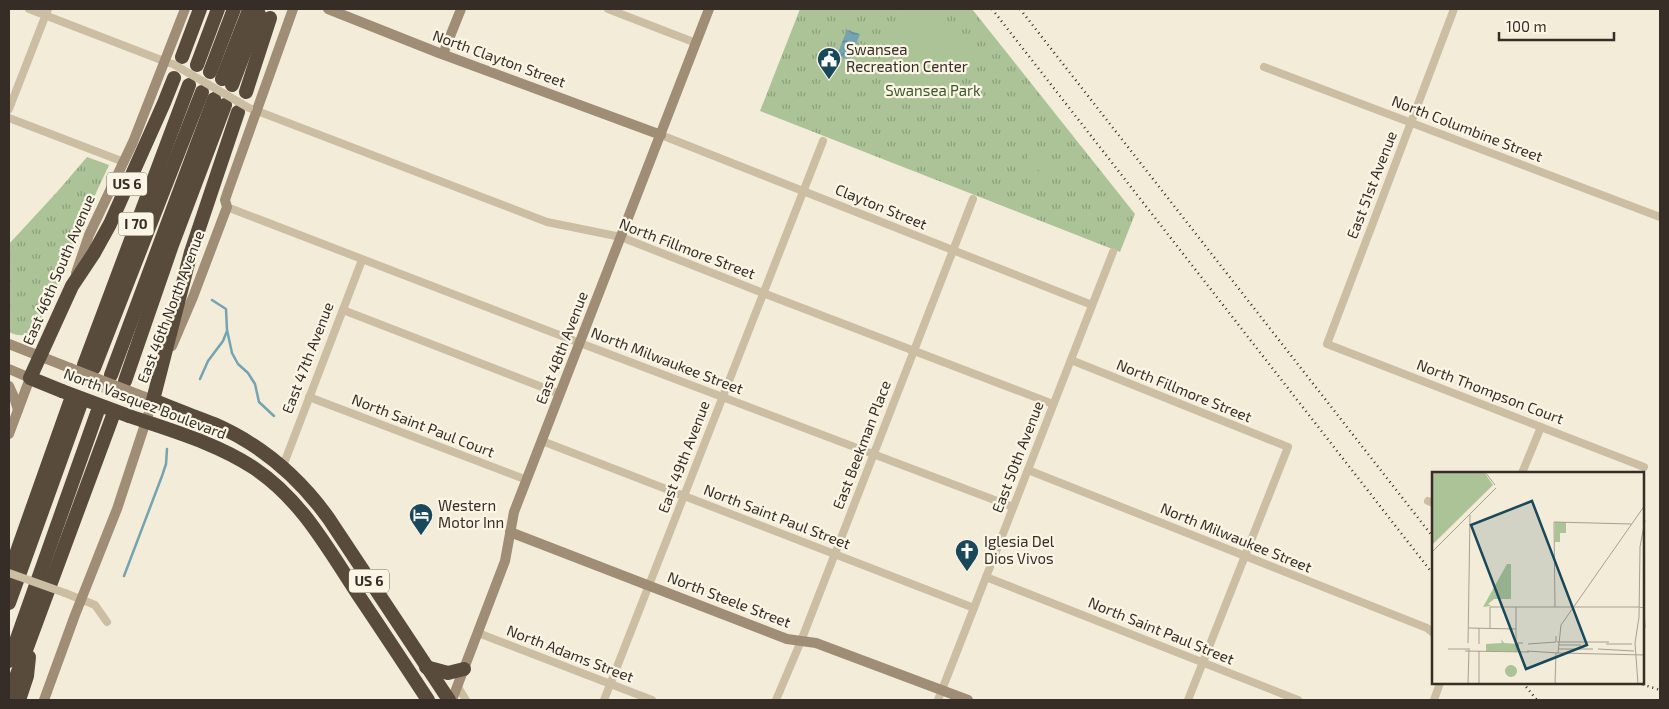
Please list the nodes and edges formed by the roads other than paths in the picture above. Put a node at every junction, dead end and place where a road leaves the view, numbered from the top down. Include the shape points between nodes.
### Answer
1 (29, 9) edge
2 (185, 9) edge
3 (200, 9) edge
4 (218, 9) edge
5 (234, 9) edge
6 (292, 9) edge
7 (328, 9) edge
8 (461, 9) edge
9 (608, 9) edge
10 (709, 9) edge
11 (1454, 9) edge
12 (47, 12) edge
13 (259, 14) edge
14 (696, 43) junction
15 (443, 54) junction
16 (173, 65) junction
17 (196, 65) dead end
18 (1264, 66) dead end
19 (210, 72) dead end
20 (227, 82) dead end
21 (189, 85) dead end
22 (202, 92) dead end
23 (246, 92) dead end
24 (9, 110) edge
25 (248, 110) junction
26 (9, 118) edge
27 (1411, 122) junction
28 (661, 135) junction
29 (823, 141) dead end
30 (124, 162) junction
31 (803, 191) junction
32 (974, 199) dead end
33 (226, 207) junction
34 (1660, 217) edge
35 (621, 237) junction
36 (953, 250) junction
37 (1112, 252) dead end
38 (362, 260) junction
39 (72, 286) junction
40 (763, 294) junction
41 (1092, 305) junction
42 (343, 310) junction
43 (580, 343) junction
44 (9, 344) edge
45 (1326, 344) joint
46 (914, 351) junction
47 (40, 356) junction
48 (1070, 360) junction
49 (162, 367) junction
50 (9, 370) edge
51 (111, 375) tunnel mouth
52 (30, 378) junction
53 (125, 381) tunnel mouth
54 (9, 386) edge
55 (560, 394) junction
56 (309, 397) junction
57 (722, 397) junction
58 (71, 400) junction
59 (153, 400) junction
60 (1053, 404) junction
61 (18, 410) junction
62 (97, 413) tunnel mouth
63 (112, 418) tunnel mouth
64 (146, 423) junction
65 (1541, 427) junction
66 (9, 434) edge
67 (542, 441) junction
68 (873, 454) junction
69 (283, 466) junction
70 (1644, 467) dead end
71 (1028, 470) junction
72 (1522, 472) edge
73 (527, 480) junction
74 (684, 496) junction
75 (1013, 507) junction
76 (510, 532) junction
77 (834, 553) junction
78 (1244, 557) junction
79 (9, 574) edge
80 (986, 577) junction
81 (649, 585) junction
82 (81, 599) junction
83 (9, 603) edge
84 (974, 608) junction
85 (107, 622) dead end
86 (478, 633) junction
87 (1432, 633) edge
88 (31, 635) junction
89 (801, 641) junction
90 (9, 661) edge
91 (1203, 662) junction
92 (426, 667) junction
93 (464, 669) junction
94 (610, 684) junction
95 (1440, 684) edge
96 (458, 687) junction
97 (940, 695) edge
98 (9, 696) edge
99 (19, 700) edge
100 (44, 700) edge
101 (428, 700) edge
102 (451, 700) edge
103 (466, 700) edge
104 (604, 700) edge
105 (652, 700) edge
106 (776, 700) edge
107 (968, 700) edge
108 (1188, 700) edge
109 (1298, 700) edge
110 (1434, 700) edge

1 - 12 street, North Fillmore Street
2 - 16 street, East 46th South Avenue
3 - 16 highway, US 6
4 - 17 highway
5 - 19 highway
6 - 25 street, East 46th North Avenue
7 - 15 street, North Clayton Street
8 - 15 street
9 - 14 street
10 - 14 street, East 48th Avenue
11 - 27 street, East 51st Avenue
12 - 16 street, North Fillmore Street
12 - 24 street
13 - 20 highway
13 - 23 highway
14 - 28 street, East 48th Avenue
15 - 28 street, North Clayton Street
16 - 25 street, North Fillmore Street, bridge
16 - 30 street, East 46th South Avenue
16 - 39 highway, US 6 via 164,103 106,230
18 - 27 street, North Columbine Street
21 - 22 highway, I 70 via 89,366
25 - 33 street, East 46th North Avenue via 225,200
25 - 35 street, North Fillmore Street via 548,222
25 - 49 highway via 193,244
26 - 30 street
27 - 34 street, North Columbine Street
27 - 45 street, East 51st Avenue
28 - 31 street, Clayton Street
28 - 35 street, East 48th Avenue
29 - 31 street, East 49th Avenue
30 - 39 street, East 46th South Avenue via 89,235
31 - 36 street, Clayton Street
31 - 40 street, East 49th Avenue
32 - 36 street, East Beekman Place
33 - 38 street, North Milwaukee Street
33 - 49 street, East 46th North Avenue via 193,297
35 - 40 street, North Fillmore Street
35 - 43 street, East 48th Avenue
36 - 41 street, Clayton Street
36 - 46 street, East Beekman Place
37 - 41 street, East 50th Avenue
38 - 42 street, East 47th Avenue
38 - 43 street, North Milwaukee Street
39 - 47 highway, East 46th South Avenue / US 6
40 - 46 street, North Fillmore Street
40 - 57 street, East 49th Avenue
41 - 48 street, East 50th Avenue
42 - 55 street
42 - 56 street, East 47th Avenue
43 - 55 street, East 48th Avenue
43 - 57 street, North Milwaukee Street
44 - 47 street
45 - 65 street, North Thompson Court
46 - 60 street, North Fillmore Street
46 - 68 street, East Beekman Place
47 - 52 highway, East 46th South Avenue / US 6
47 - 59 street, North Vasquez Boulevard, bridge
48 - 60 street, East 50th Avenue
48 - 78 street, North Fillmore Street via 1288,447
49 - 59 highway, East 46th North Avenue
50 - 52 street
51 - 53 highway, I 70 via 219,102
52 - 58 highway, North Vasquez Boulevard / US 6
52 - 61 street, East 46th South Avenue
54 - 61 street
55 - 67 street, East 48th Avenue
56 - 69 street, East 47th Avenue
56 - 73 street, North Saint Paul Court
57 - 68 street, North Milwaukee Street
57 - 74 street, East 49th Avenue
58 - 64 highway, North Vasquez Boulevard / US 6, bridge
58 - 79 highway
58 - 83 highway
59 - 64 street, East 46th North Avenue
59 - 69 highway, North Vasquez Boulevard / US 6 via 223,429
60 - 71 street, East 50th Avenue
61 - 66 street, East 46th South Avenue
62 - 90 highway
63 - 88 highway
64 - 82 street, East 46th North Avenue via 117,509
64 - 101 highway, North Vasquez Boulevard / US 6 via 224,450 256,469 287,495 315,527
65 - 70 street, North Thompson Court
65 - 72 street
67 - 73 street, East 48th Avenue
67 - 74 street, North Saint Paul Street
68 - 75 street, North Milwaukee Street
68 - 77 street, East Beekman Place
69 - 92 highway, North Vasquez Boulevard / US 6 via 321,508
71 - 75 street, East 50th Avenue
71 - 78 street, North Milwaukee Street
73 - 76 street, East 48th Avenue
74 - 77 street, North Saint Paul Street
74 - 81 street, East 49th Avenue
75 - 80 street, East 50th Avenue
76 - 81 street, North Steele Street
76 - 86 street, East 48th Avenue via 505,561
77 - 84 street, North Saint Paul Street
77 - 89 street, East Beekman Place
78 - 87 street, North Milwaukee Street via 1427,628
78 - 91 street
79 - 82 street, bridge
80 - 84 street, East 50th Avenue
80 - 91 street, North Saint Paul Street
81 - 89 street, North Steele Street via 786,639
81 - 94 street, East 49th Avenue
82 - 85 street via 98,608
82 - 100 street, East 46th North Avenue
84 - 97 street, East 50th Avenue
86 - 93 street, East 48th Avenue
86 - 94 street, North Adams Street
88 - 98 highway
88 - 99 highway via 27,676
89 - 97 street, North Steele Street via 816,643
89 - 106 street, East Beekman Place
91 - 108 street
91 - 109 street, North Saint Paul Street
92 - 93 highway via 448,673
92 - 102 highway, North Vasquez Boulevard / US 6
93 - 96 street, East 48th Avenue
94 - 104 street, East 49th Avenue
94 - 105 street, North Adams Street
95 - 110 street
96 - 102 street, East 48th Avenue
96 - 103 street
97 - 107 street, North Steele Street

